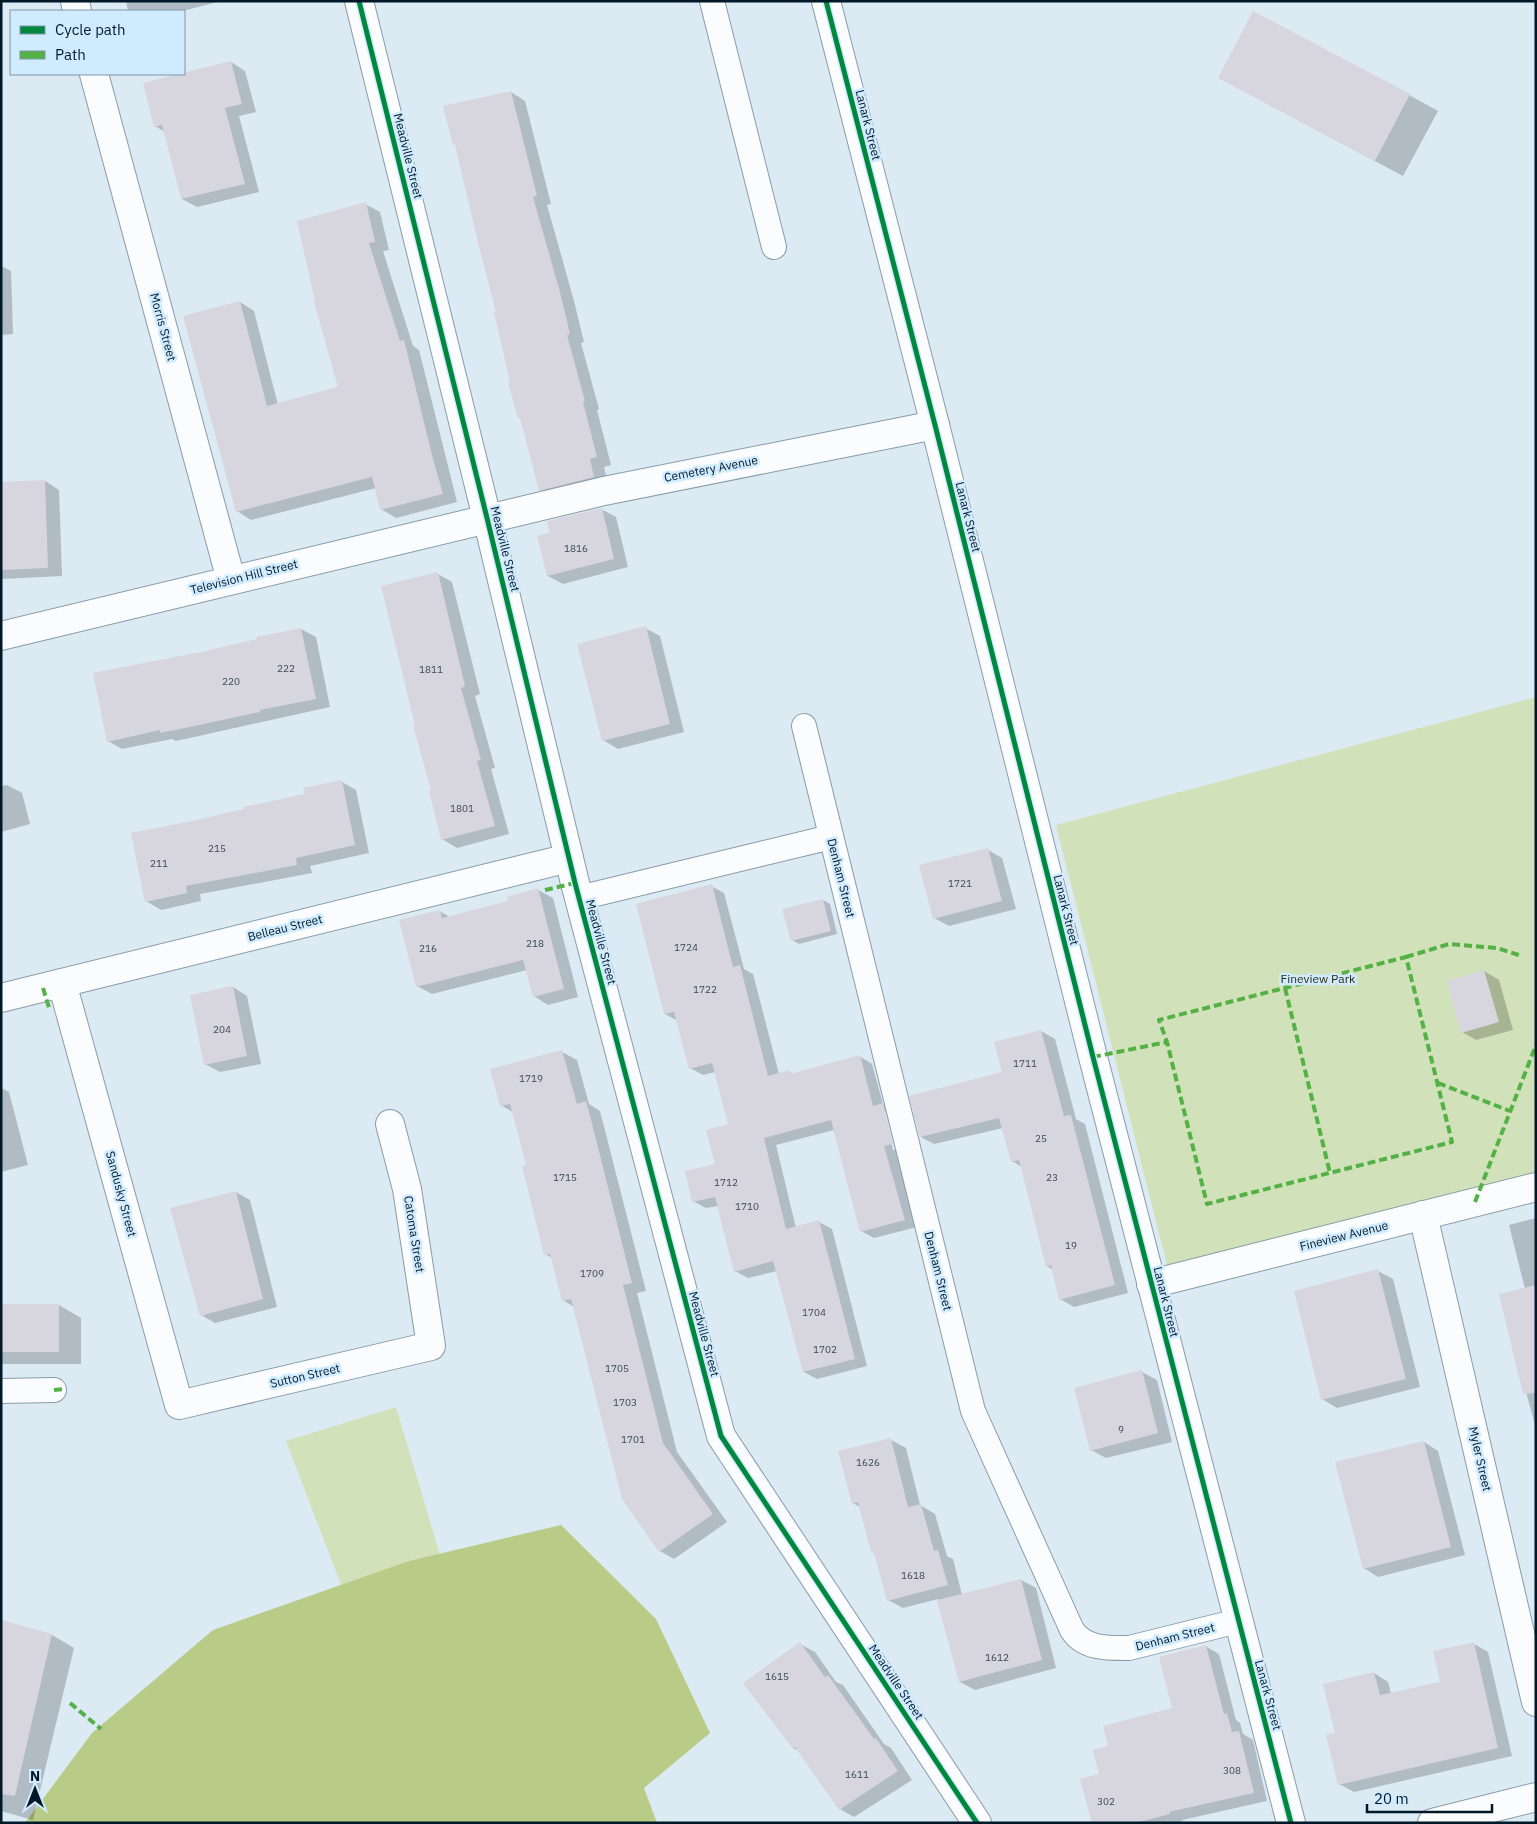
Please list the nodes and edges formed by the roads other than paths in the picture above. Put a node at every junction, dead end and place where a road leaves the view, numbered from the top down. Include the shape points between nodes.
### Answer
1 (359, 1) edge
2 (712, 1) edge
3 (826, 1) edge
4 (94, 75) edge
5 (774, 247) dead end
6 (935, 425) junction
7 (487, 518) junction
8 (232, 580) junction
9 (1, 636) edge
10 (804, 726) dead end
11 (830, 837) junction
12 (568, 858) junction
13 (579, 898) junction
14 (62, 983) junction
15 (1, 998) edge
16 (390, 1124) dead end
17 (1536, 1187) edge
18 (1423, 1216) junction
19 (1151, 1284) junction
20 (431, 1346) joint
21 (54, 1390) dead end
22 (1, 1391) edge
23 (179, 1405) joint
24 (1238, 1622) junction
25 (1536, 1702) edge
26 (1536, 1797) edge
27 (977, 1823) edge
28 (1290, 1823) edge
29 (1432, 1823) edge

1 - 7 street, Meadville Street
2 - 5 lane
3 - 6 street, Lanark Street
4 - 8 street, Morris Street
6 - 7 street, Cemetery Avenue via 604,491
6 - 19 street, Lanark Street
7 - 8 street, Television Hill Street
7 - 12 street, Meadville Street
8 - 9 street, Television Hill Street
10 - 11 lane, Denham Street
11 - 13 lane
11 - 24 lane, Denham Street via 973,1410 1072,1630 1087,1644 1129,1648
12 - 13 street, Meadville Street
12 - 14 street, Belleau Street
13 - 27 street, Meadville Street via 721,1436
14 - 15 street, Belleau Street
14 - 23 street, Sandusky Street
16 - 20 street, Catoma Street via 407,1188
17 - 18 street, Fineview Avenue
18 - 19 street, Fineview Avenue
18 - 25 street, Myler Street
19 - 24 street, Lanark Street
20 - 23 street, Sutton Street
21 - 22 lane
24 - 28 street, Lanark Street
26 - 29 street

